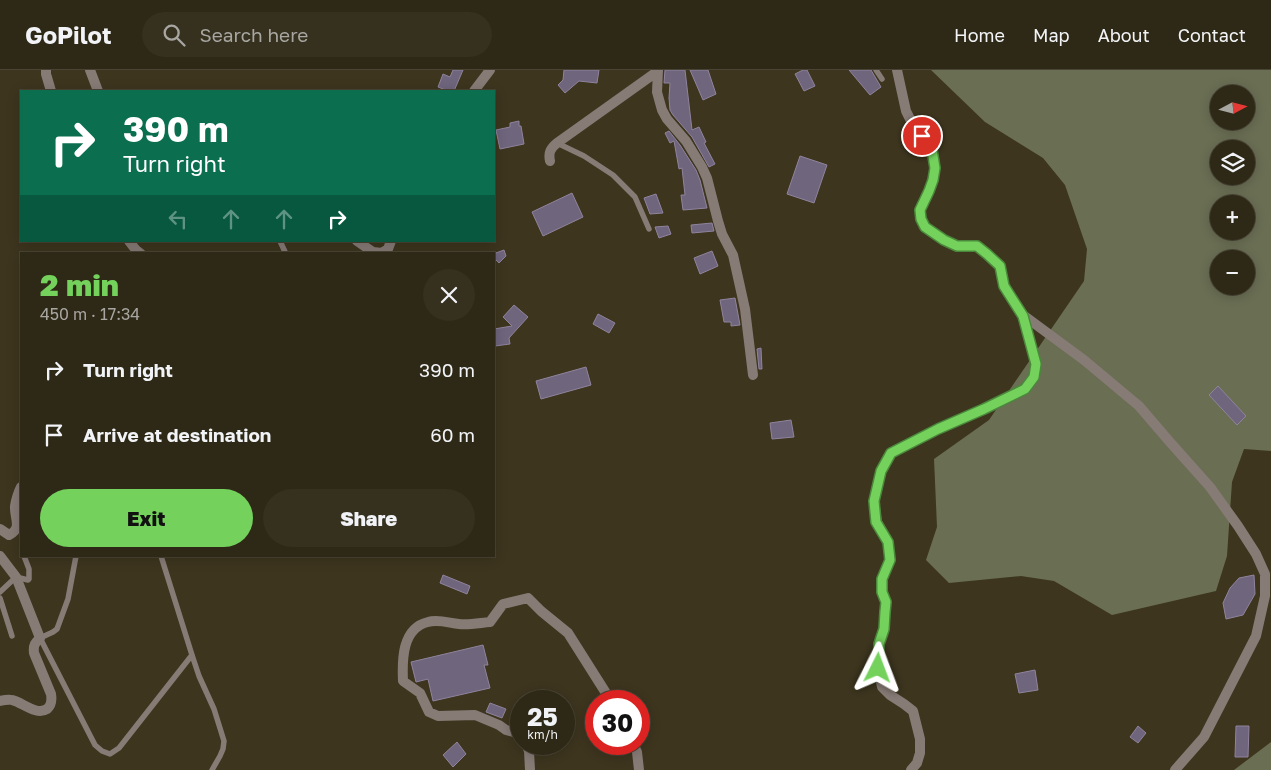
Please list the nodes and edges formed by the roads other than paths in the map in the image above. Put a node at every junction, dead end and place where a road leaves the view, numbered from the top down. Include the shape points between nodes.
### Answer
1 (46, 70) edge
2 (90, 70) edge
3 (490, 70) edge
4 (658, 70) edge
5 (876, 70) edge
6 (897, 70) edge
7 (882, 79) dead end
8 (52, 90) edge
9 (98, 90) edge
10 (475, 90) edge
11 (556, 143) junction
12 (550, 160) dead end
13 (649, 230) dead end
14 (130, 242) edge
15 (358, 242) edge
16 (391, 242) edge
17 (138, 252) edge
18 (373, 252) edge
19 (384, 252) edge
20 (1023, 316) junction
21 (752, 375) dead end
22 (20, 491) edge
23 (0, 529) edge
24 (0, 556) edge
25 (24, 557) edge
26 (76, 557) edge
27 (160, 557) edge
28 (16, 577) junction
29 (0, 592) edge
30 (0, 598) edge
31 (12, 636) dead end
32 (40, 638) junction
33 (192, 655) junction
34 (604, 690) edge
35 (0, 701) edge
36 (510, 731) edge
37 (529, 755) edge
38 (637, 755) edge
39 (212, 770) edge
40 (530, 770) edge
41 (639, 770) edge
42 (911, 770) edge
43 (1175, 770) edge

1 - 8 street
2 - 9 street
3 - 10 street
4 - 11 street
4 - 21 street via 657,92 662,110 702,167 722,234 733,255 745,309
5 - 7 lane
6 - 20 street via 906,111 914,127 929,144 934,158 933,180 920,210 925,227 957,246 977,246 987,254 1000,266 1004,286
11 - 12 street via 549,151
11 - 13 lane via 584,156 612,175 635,197
14 - 17 street
15 - 18 street
16 - 19 street
20 - 42 street via 1036,364 1034,377 1025,389 891,453 881,471 874,501 876,522 888,542 890,560 882,579 886,602 879,644 879,677 882,687 890,695 913,711 920,754 918,763
20 - 43 street via 1084,360 1139,406 1210,487 1256,554 1265,574 1265,596 1256,636 1204,737
22 - 23 street via 15,509 15,531 9,535
24 - 28 street
25 - 28 lane via 30,577 28,580
26 - 32 lane via 68,599 57,629
27 - 33 lane
28 - 29 lane
28 - 32 street
30 - 31 lane
32 - 33 lane via 95,745 110,754 119,748
32 - 35 street via 33,647 51,704 47,709 37,711 11,699
33 - 39 lane via 224,741
34 - 36 street via 568,633 528,598 503,604 490,622 429,621 416,628 404,646 403,681 420,693 429,712 438,716 475,714
37 - 40 street
38 - 41 street

